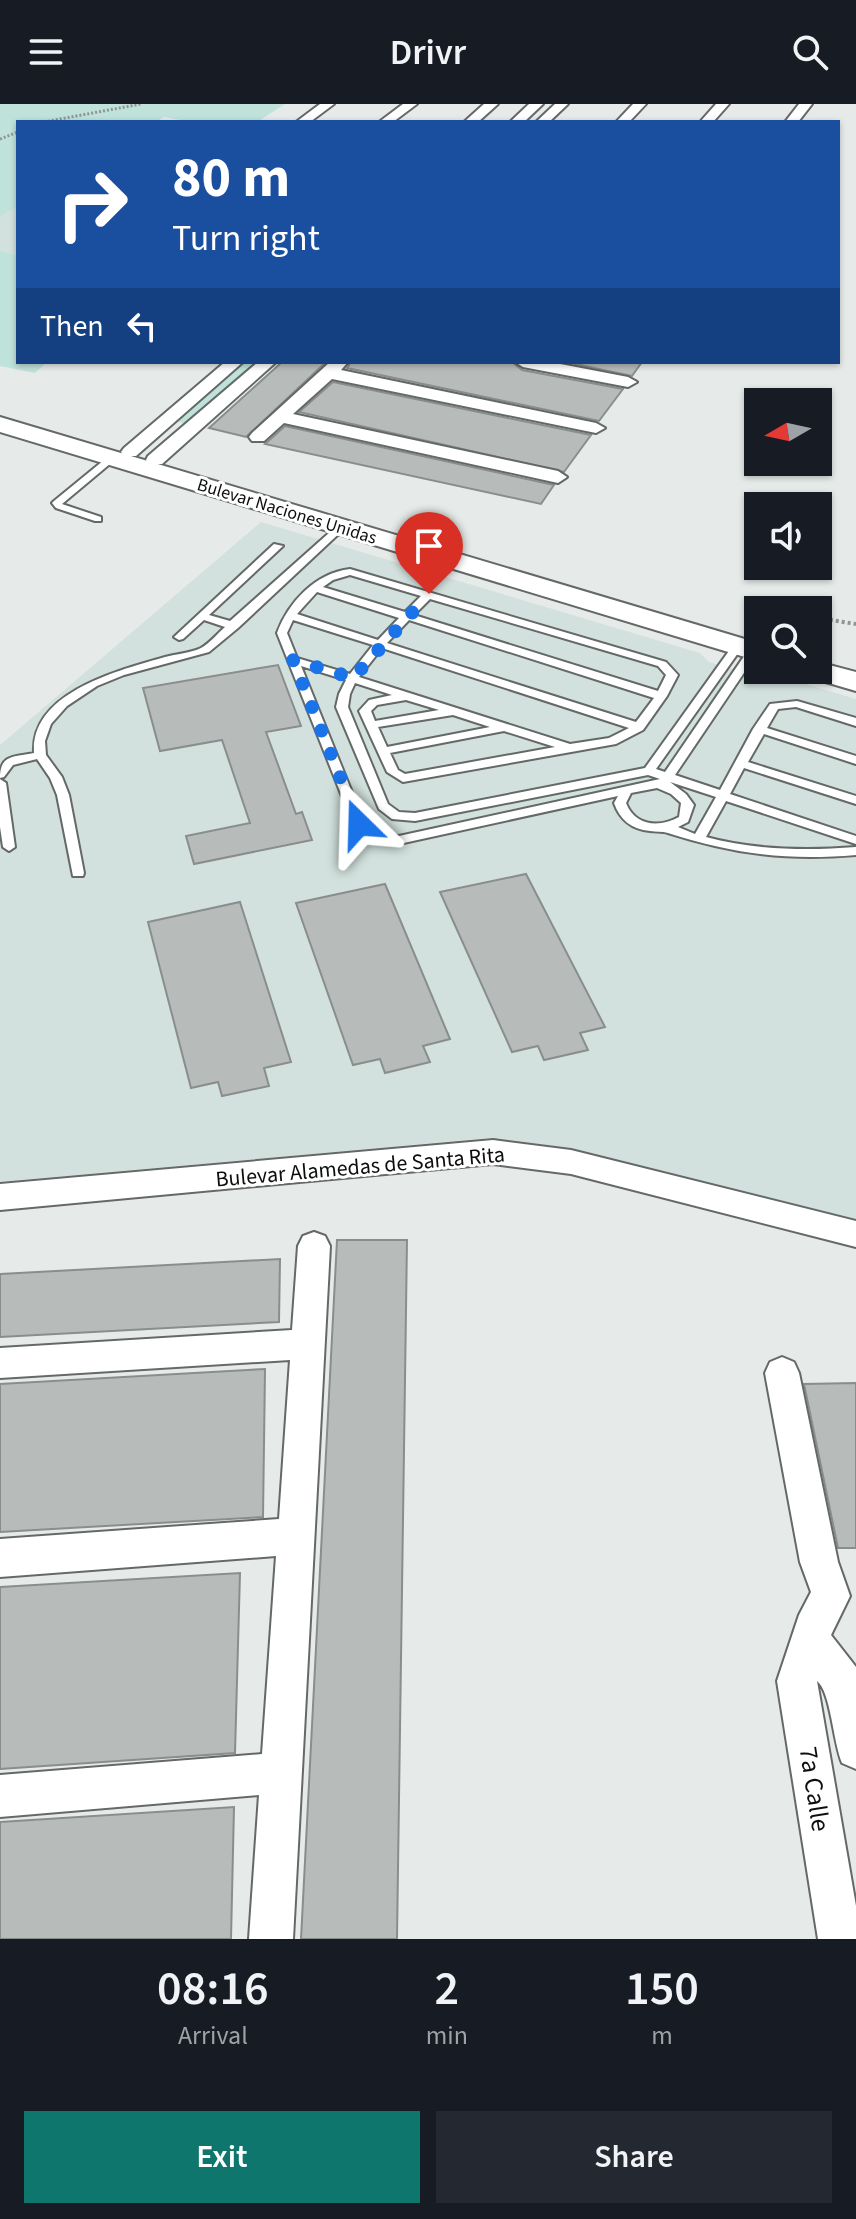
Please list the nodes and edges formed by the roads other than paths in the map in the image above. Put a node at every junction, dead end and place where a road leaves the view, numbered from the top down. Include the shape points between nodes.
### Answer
1 (328, 104) edge
2 (411, 104) edge
3 (492, 104) edge
4 (537, 104) edge
5 (562, 104) edge
6 (640, 104) edge
7 (723, 104) edge
8 (806, 104) edge
9 (305, 120) edge
10 (388, 120) edge
11 (472, 120) edge
12 (518, 120) edge
13 (544, 120) edge
14 (624, 120) edge
15 (708, 120) edge
16 (793, 120) edge
17 (233, 364) edge
18 (265, 364) edge
19 (534, 364) edge
20 (334, 368) edge
21 (628, 382) dead end
22 (0, 411) edge
23 (281, 417) junction
24 (0, 424) edge
25 (596, 428) dead end
26 (258, 437) dead end
27 (132, 456) junction
28 (558, 477) dead end
29 (98, 519) dead end
30 (341, 527) junction
31 (278, 546) dead end
32 (316, 588) junction
33 (429, 594) junction
34 (289, 615) junction
35 (409, 615) junction
36 (201, 616) junction
37 (234, 626) junction
38 (179, 637) dead end
39 (382, 644) junction
40 (744, 644) edge
41 (744, 644) edge
42 (832, 655) edge
43 (744, 656) edge
44 (744, 658) edge
45 (293, 660) junction
46 (856, 662) edge
47 (832, 675) edge
48 (353, 678) junction
49 (856, 682) edge
50 (411, 695) junction
51 (661, 696) junction
52 (457, 711) junction
53 (856, 722) edge
54 (371, 725) junction
55 (505, 727) junction
56 (639, 727) junction
57 (759, 729) junction
58 (570, 748) junction
59 (384, 751) junction
60 (40, 755) junction
61 (856, 760) edge
62 (740, 763) junction
63 (649, 771) junction
64 (0, 774) edge
65 (666, 780) junction
66 (0, 783) edge
67 (627, 790) junction
68 (723, 794) junction
69 (856, 800) edge
70 (668, 828) junction
71 (698, 839) junction
72 (856, 840) edge
73 (9, 847) dead end
74 (856, 851) edge
75 (78, 873) dead end
76 (0, 1197) edge
77 (856, 1234) edge
78 (314, 1246) dead end
79 (308, 1344) junction
80 (0, 1363) edge
81 (782, 1373) dead end
82 (296, 1536) junction
83 (0, 1558) edge
84 (843, 1593) edge
85 (812, 1642) junction
86 (856, 1749) edge
87 (280, 1773) junction
88 (0, 1796) edge
89 (271, 1939) edge
90 (840, 1939) edge

1 - 9 street
2 - 10 street
3 - 11 street
4 - 12 street
5 - 13 street
6 - 14 street
7 - 15 street
8 - 16 street
17 - 27 street
18 - 27 street
19 - 21 street
20 - 23 street
20 - 25 street
22 - 27 main road, Bulevar Naciones Unidas
23 - 26 street
23 - 28 street
24 - 27 main road, Bulevar Naciones Unidas
27 - 29 lane via 57,503
27 - 30 main road, Bulevar Naciones Unidas
27 - 40 main road, Bulevar Naciones Unidas
30 - 37 lane
30 - 41 main road, Bulevar Naciones Unidas
31 - 36 lane
32 - 33 lane via 329,575 345,571
32 - 34 lane
32 - 35 lane
33 - 35 lane
33 - 51 lane via 662,664 672,675
34 - 39 lane
34 - 45 lane via 282,633
35 - 39 lane
35 - 51 lane
36 - 37 lane
36 - 38 lane
37 - 60 lane via 205,650 120,673 63,704 46,723
39 - 48 lane
39 - 56 lane
42 - 46 main road
43 - 63 lane
44 - 65 lane
45 - 48 lane
45 - 67 lane via 359,824 373,837 399,840
47 - 49 main road
48 - 50 lane
48 - 63 lane via 342,707 383,806 396,816 415,817
50 - 52 lane
50 - 54 lane via 368,704
51 - 56 lane
52 - 54 lane
52 - 55 lane
53 - 57 lane via 784,703 774,706
54 - 59 lane
55 - 58 lane
55 - 59 lane
56 - 58 lane via 612,741
57 - 61 lane
57 - 62 lane
58 - 59 lane via 411,778 393,772
60 - 64 lane via 9,762
60 - 75 lane via 63,795
62 - 68 lane
62 - 69 lane
63 - 65 lane
65 - 67 lane
65 - 68 lane
65 - 70 lane via 688,805 684,819
66 - 73 lane
67 - 70 lane via 620,803 627,818 645,827
68 - 71 lane
68 - 72 lane
70 - 71 lane
71 - 74 lane via 789,855
76 - 77 street, Bulevar Alamedas de Santa Rita via 493,1152 571,1162
78 - 79 street
79 - 80 street
79 - 82 street
81 - 84 street, 7a Calle via 819,1562
82 - 83 street
82 - 87 street
84 - 85 street, 7a Calle via 818,1615
85 - 86 street, 7a Calle via 842,1680
85 - 90 street, 7a Calle via 797,1681
87 - 88 street
87 - 89 street

